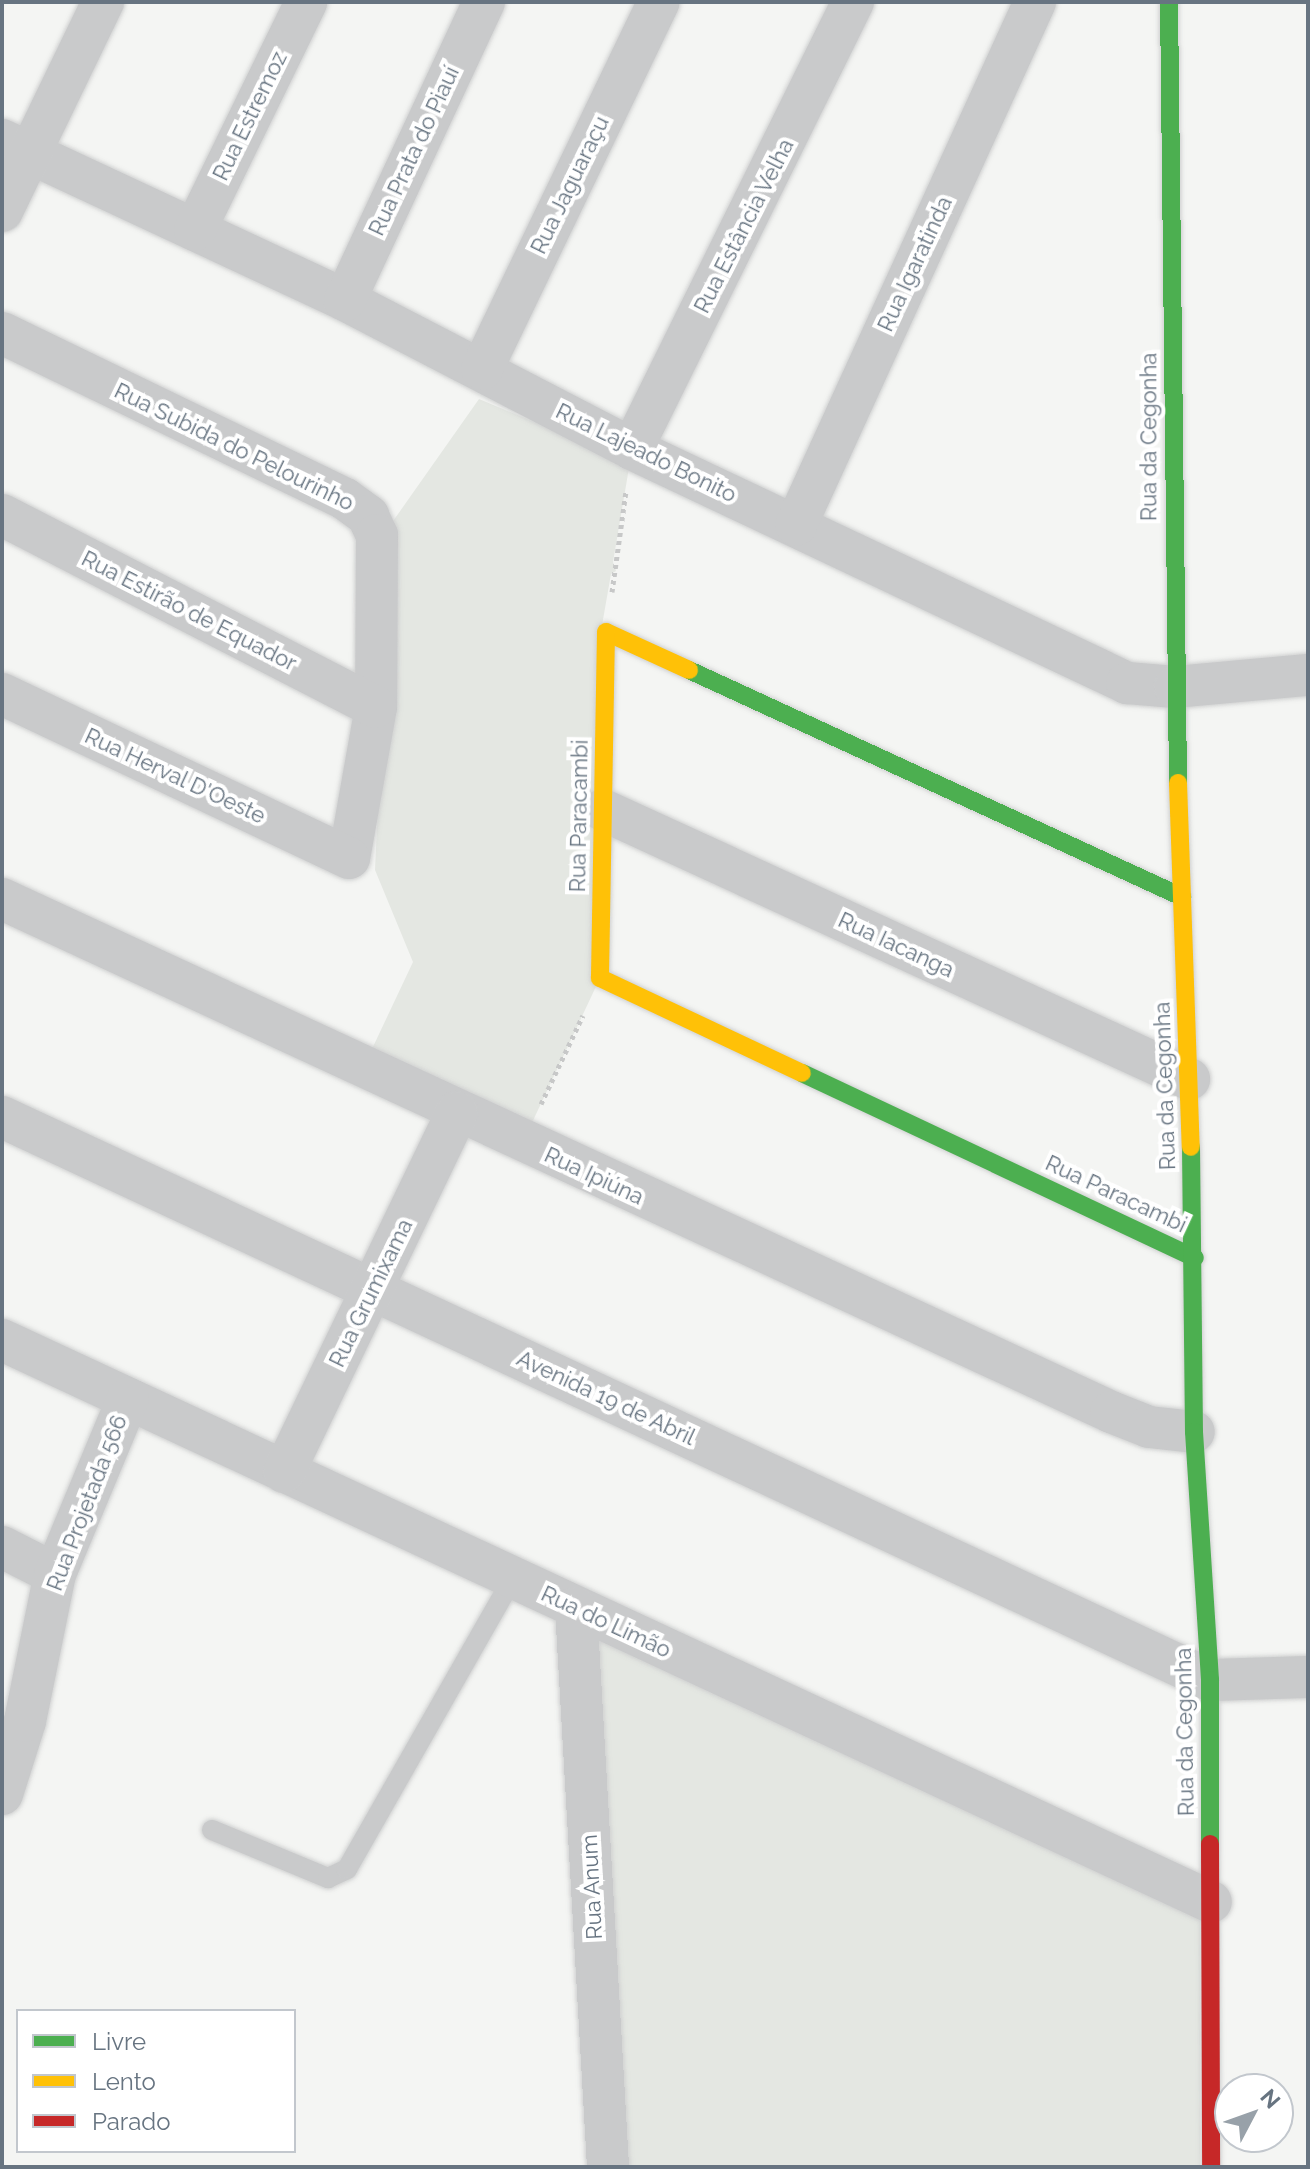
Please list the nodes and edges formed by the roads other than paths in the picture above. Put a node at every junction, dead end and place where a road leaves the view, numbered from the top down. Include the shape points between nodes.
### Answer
1 (103, 2) edge
2 (306, 2) edge
3 (484, 2) edge
4 (659, 2) edge
5 (853, 2) edge
6 (1035, 2) edge
7 (1169, 2) edge
8 (16, 147) edge
9 (2, 211) edge
10 (195, 230) junction
11 (345, 300) junction
12 (2, 333) edge
13 (482, 369) junction
14 (632, 449) junction
15 (2, 515) edge
16 (796, 525) junction
17 (1308, 675) edge
18 (1175, 687) junction
19 (2, 694) edge
20 (376, 707) junction
21 (603, 810) junction
22 (349, 858) joint
23 (1182, 897) junction
24 (2, 899) edge
25 (1189, 1079) junction
26 (457, 1113) junction
27 (2, 1117) edge
28 (1195, 1258) junction
29 (372, 1290) junction
30 (2, 1340) edge
31 (128, 1399) junction
32 (1194, 1432) junction
33 (284, 1472) junction
34 (2, 1547) edge
35 (55, 1574) junction
36 (513, 1578) junction
37 (576, 1608) junction
38 (1308, 1677) edge
39 (1210, 1680) junction
40 (14, 1716) edge
41 (2, 1794) edge
42 (212, 1830) dead end
43 (1211, 1902) junction
44 (608, 2167) edge
45 (1211, 2167) edge

1 - 8 street
2 - 10 street, Rua Estremoz
3 - 11 street, Rua Prata do Piauí
4 - 13 street, Rua Jaguaraçu
5 - 14 street, Rua Estância Velha
6 - 16 street, Rua Igaratinda
7 - 18 street, Rua da Cegonha
8 - 9 street
8 - 10 street, Rua Lajeado Bonito
10 - 11 street, Rua Lajeado Bonito
11 - 13 street, Rua Lajeado Bonito
12 - 20 street, Rua Subida do Pelourinho via 345,499 368,516 377,535
13 - 14 street, Rua Lajeado Bonito
14 - 16 street, Rua Lajeado Bonito
15 - 20 street, Rua Estirão de Equador
16 - 18 street, Rua Lajeado Bonito via 1085,666 1127,683
17 - 18 street, Rua Lajeado Bonito
18 - 23 street, Rua da Cegonha
19 - 22 street, Rua Herval D'Oeste
20 - 22 street, Rua Subida do Pelourinho
21 - 23 street, Rua Paracambi via 606,632
21 - 25 street, Rua Iacanga
21 - 28 street, Rua Paracambi via 600,978
23 - 25 street, Rua da Cegonha
24 - 26 street, Rua Ipiúna
25 - 28 street, Rua da Cegonha
26 - 29 street, Rua Grumixama
26 - 32 street, Rua Ipiúna via 1111,1412 1149,1427
27 - 29 street, Avenida 19 de Abril
28 - 32 street, Rua da Cegonha
29 - 33 street, Rua Grumixama
29 - 39 street, Avenida 19 de Abril
30 - 31 street, Rua do Limão
31 - 33 street, Rua do Limão
31 - 35 street, Rua Projetada 566
32 - 39 street, Rua da Cegonha
33 - 36 street, Rua do Limão
34 - 35 street
35 - 40 street, Rua Projetada 566
36 - 37 street, Rua do Limão
36 - 42 lane via 347,1869 328,1878
37 - 43 street, Rua do Limão
37 - 44 street, Rua Anum
38 - 39 street
39 - 43 street, Rua da Cegonha
40 - 41 street, Rua Projetada 566
43 - 45 street, Rua da Cegonha

